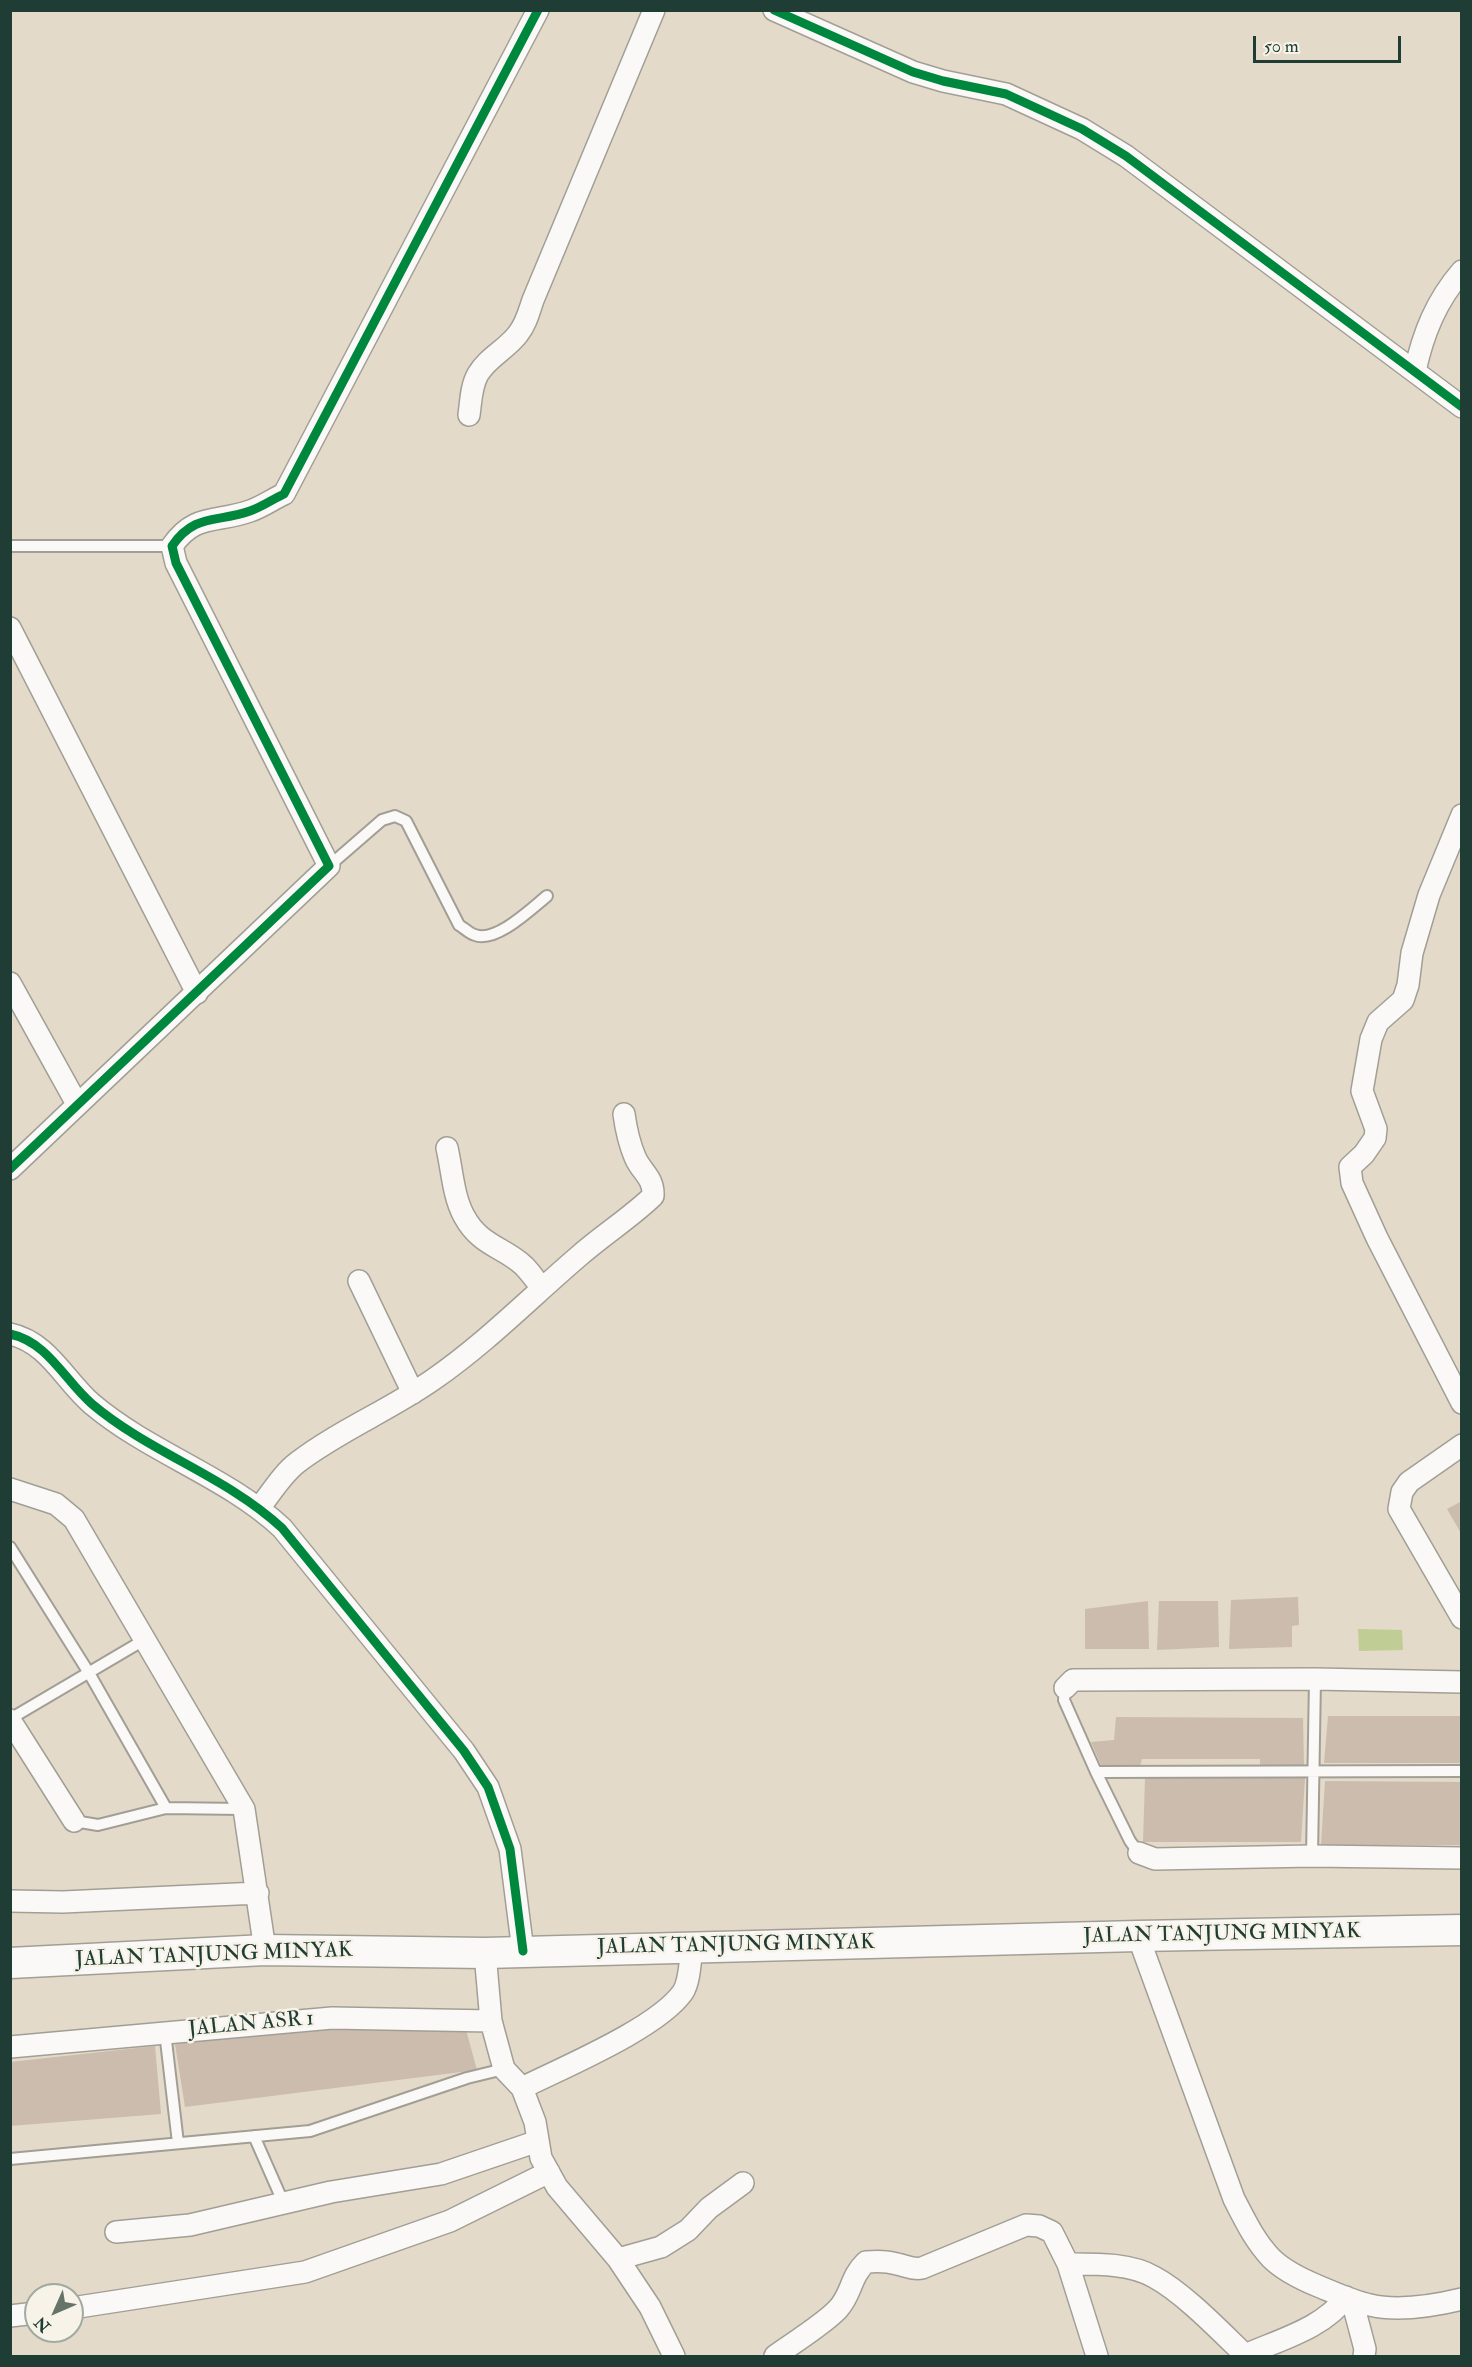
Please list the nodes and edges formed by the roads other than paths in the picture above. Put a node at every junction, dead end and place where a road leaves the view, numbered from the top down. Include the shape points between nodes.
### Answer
1 (538, 10) edge
2 (654, 10) edge
3 (774, 10) edge
4 (1461, 271) edge
5 (1415, 371) junction
6 (1461, 406) edge
7 (469, 415) dead end
8 (10, 546) edge
9 (172, 546) junction
10 (10, 628) edge
11 (18, 662) edge
12 (1461, 815) edge
13 (329, 866) junction
14 (547, 896) dead end
15 (10, 983) edge
16 (197, 993) junction
17 (77, 1104) junction
18 (624, 1114) dead end
19 (447, 1148) dead end
20 (10, 1169) edge
21 (359, 1281) dead end
22 (542, 1288) junction
23 (10, 1334) edge
24 (413, 1393) junction
25 (1461, 1402) edge
26 (1461, 1445) edge
27 (10, 1489) edge
28 (260, 1507) junction
29 (10, 1547) edge
30 (1461, 1618) edge
31 (144, 1640) junction
32 (89, 1673) junction
33 (1315, 1679) junction
34 (1461, 1682) edge
35 (1065, 1688) joint
36 (10, 1719) edge
37 (1313, 1771) junction
38 (1461, 1771) edge
39 (1096, 1772) junction
40 (166, 1808) junction
41 (244, 1809) junction
42 (74, 1821) joint
43 (1139, 1853) joint
44 (1312, 1856) junction
45 (1461, 1858) edge
46 (258, 1893) junction
47 (10, 1901) edge
48 (1461, 1930) edge
49 (1138, 1936) junction
50 (692, 1947) junction
51 (265, 1950) junction
52 (523, 1951) junction
53 (485, 1953) junction
54 (10, 1963) edge
55 (491, 2021) junction
56 (165, 2032) junction
57 (10, 2047) edge
58 (504, 2069) junction
59 (522, 2088) junction
60 (254, 2136) junction
61 (538, 2141) junction
62 (178, 2143) junction
63 (10, 2159) edge
64 (549, 2172) junction
65 (743, 2183) dead end
66 (284, 2204) junction
67 (116, 2232) dead end
68 (618, 2259) junction
69 (1068, 2264) junction
70 (1349, 2299) junction
71 (1461, 2299) edge
72 (84, 2305) edge
73 (674, 2356) edge
74 (775, 2356) edge
75 (1097, 2356) edge
76 (1244, 2356) edge
77 (1364, 2356) edge

1 - 9 street via 284,494 251,511 192,525
2 - 7 street via 526,321 517,336 478,374
3 - 5 street via 913,72 1006,93 1082,129 1126,156
4 - 5 street via 1430,318
5 - 6 street
8 - 9 lane
9 - 13 street via 176,562
10 - 11 street
11 - 16 street
12 - 25 street via 1429,895 1403,1000 1378,1022 1371,1039 1362,1091 1376,1129 1364,1154 1350,1167 1352,1183 1377,1238
13 - 14 lane via 382,820 395,816 410,826 459,925 475,936 503,930
13 - 16 street
15 - 17 street
16 - 17 street
17 - 20 street
18 - 22 street via 627,1135 636,1160 653,1185 653,1196
19 - 22 street via 463,1215 474,1231 524,1266
21 - 24 street
22 - 24 street via 481,1343
23 - 28 street via 22,1336 53,1359 84,1397 111,1420
24 - 28 street via 296,1463
26 - 30 street via 1408,1482 1399,1509
27 - 31 street via 56,1504 74,1518
28 - 52 street via 282,1528 465,1751 488,1787 510,1849
29 - 32 lane
31 - 32 lane
31 - 41 street
32 - 36 lane
32 - 40 lane
33 - 34 street
33 - 35 street via 1073,1680
33 - 37 lane
35 - 39 lane via 1064,1700
36 - 42 street
37 - 38 lane
37 - 39 lane
37 - 44 lane
39 - 43 lane
40 - 41 lane
40 - 42 lane via 98,1825
41 - 46 street
43 - 44 street via 1155,1859
44 - 45 street
46 - 47 street
46 - 51 street
48 - 49 main road, JALAN TANJUNG MINYAK
49 - 50 main road, JALAN TANJUNG MINYAK
49 - 70 street via 1234,2199 1251,2233 1286,2270
50 - 52 main road, JALAN TANJUNG MINYAK
50 - 59 street via 685,1989 671,2006 635,2031
51 - 53 main road, JALAN TANJUNG MINYAK
51 - 54 main road, JALAN TANJUNG MINYAK
52 - 53 main road, JALAN TANJUNG MINYAK
53 - 55 street
55 - 56 street, JALAN ASR 1 via 332,2018
55 - 58 street
56 - 57 street, JALAN ASR 1
56 - 62 lane
58 - 59 street
58 - 60 lane via 310,2131
59 - 61 street
60 - 62 lane
60 - 66 lane
61 - 64 street
61 - 66 street via 441,2174
62 - 63 lane
64 - 68 street via 557,2187
64 - 72 street via 450,2221 305,2272
65 - 68 street via 709,2208 688,2230 661,2247
66 - 67 street via 190,2224
68 - 73 street via 650,2307
69 - 74 street via 1052,2232 1026,2225 922,2268 912,2270 899,2264 866,2262 853,2277 839,2308
69 - 75 street
69 - 76 street via 1130,2268 1154,2277 1205,2317
70 - 71 street via 1373,2306 1410,2307
70 - 76 street via 1314,2325
70 - 77 street

